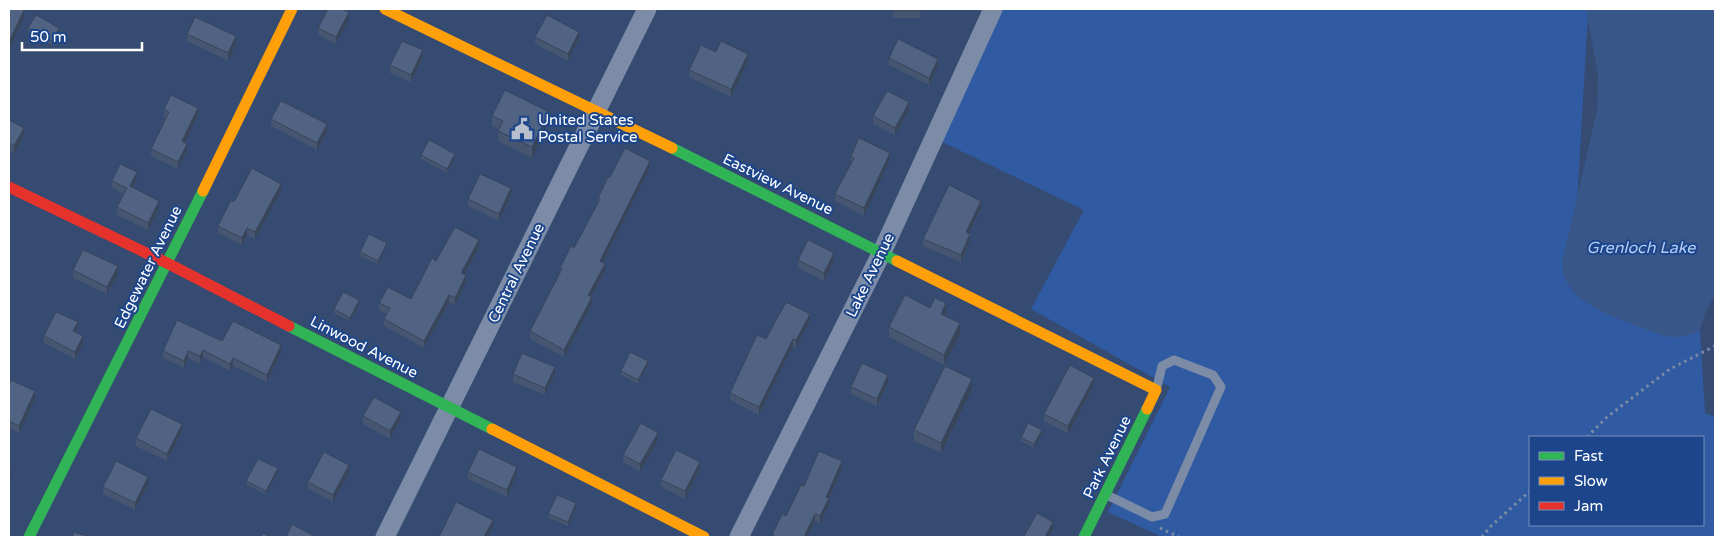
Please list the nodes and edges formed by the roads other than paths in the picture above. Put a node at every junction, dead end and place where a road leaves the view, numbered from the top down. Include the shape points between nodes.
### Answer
1 (292, 9) edge
2 (385, 9) edge
3 (647, 9) edge
4 (993, 9) edge
5 (597, 111) junction
6 (9, 187) edge
7 (882, 252) junction
8 (167, 263) junction
9 (1156, 390) junction
10 (449, 408) junction
11 (1106, 495) junction
12 (29, 537) edge
13 (385, 537) edge
14 (704, 537) edge
15 (739, 537) edge
16 (1084, 537) edge

1 - 8 street, Edgewater Avenue
2 - 5 street, Eastview Avenue
3 - 5 street, Central Avenue
4 - 7 street, Lake Avenue
5 - 7 street, Eastview Avenue
5 - 10 street, Central Avenue
6 - 8 street, Linwood Avenue
7 - 9 street, Eastview Avenue
7 - 15 street, Lake Avenue
8 - 10 street, Linwood Avenue
8 - 12 street, Edgewater Avenue
9 - 11 street, Park Avenue
9 - 11 lane via 1162,366 1174,360 1213,374 1221,387 1165,514 1152,517
10 - 13 street, Central Avenue
10 - 14 street, Linwood Avenue
11 - 16 street, Park Avenue

